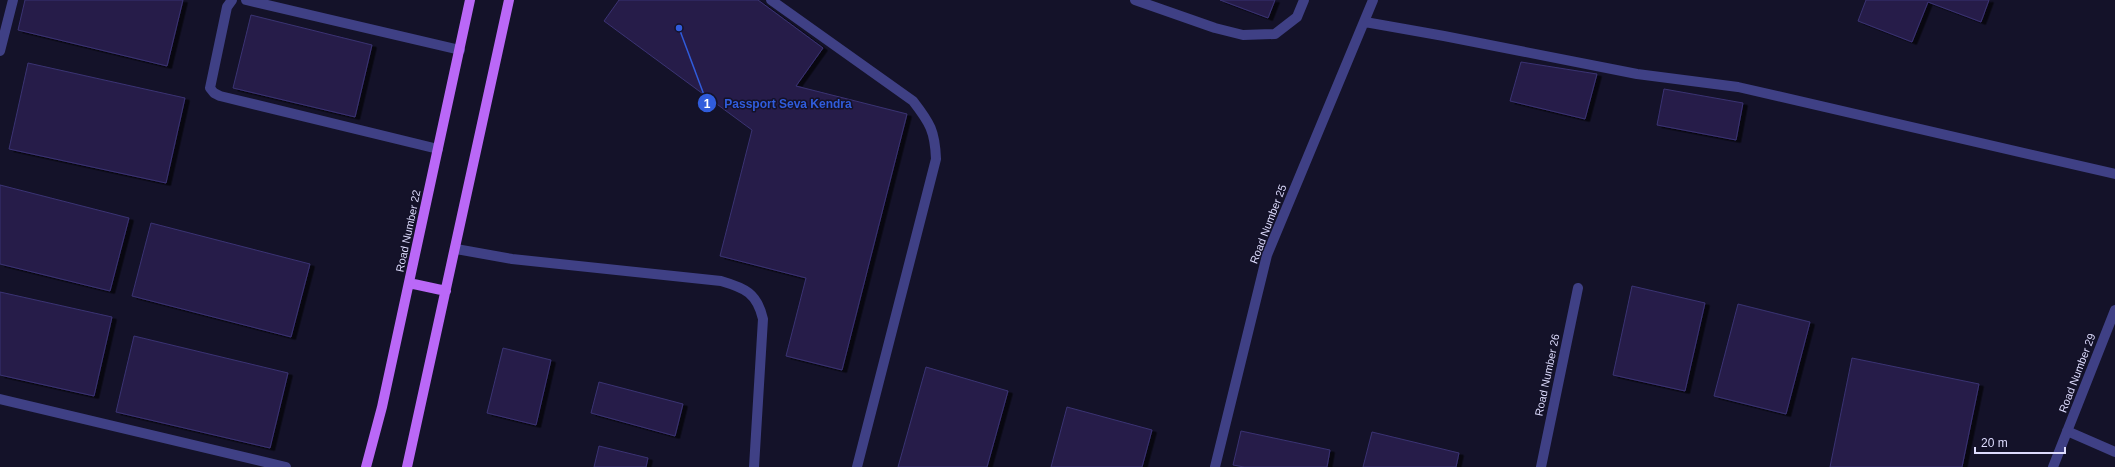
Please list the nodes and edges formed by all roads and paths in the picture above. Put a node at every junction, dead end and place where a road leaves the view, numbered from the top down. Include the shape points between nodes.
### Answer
1 (12, 0) edge
2 (232, 0) edge
3 (246, 0) edge
4 (470, 0) edge
5 (509, 0) edge
6 (771, 0) edge
7 (1135, 0) edge
8 (1304, 0) edge
9 (1373, 0) edge
10 (1365, 22) junction
11 (460, 50) junction
12 (0, 51) edge
13 (438, 149) junction
14 (2115, 174) edge
15 (456, 249) junction
16 (409, 283) junction
17 (1578, 288) dead end
18 (446, 291) junction
19 (2115, 310) edge
20 (0, 399) edge
21 (2067, 431) junction
22 (2115, 452) edge
23 (286, 467) edge
24 (366, 467) edge
25 (407, 467) edge
26 (754, 467) edge
27 (857, 467) edge
28 (1215, 467) edge
29 (1541, 467) edge
30 (2053, 467) edge

1 - 12 street
2 - 13 street via 227,7 210,88 214,93
3 - 11 street
4 - 11 main road, Road Number 22
5 - 15 main road
6 - 27 street via 913,101 927,119 935,137 936,159
7 - 8 street via 1243,35 1275,34 1297,17
9 - 10 street, Road Number 25
10 - 14 street via 1637,74 1738,87
10 - 28 street, Road Number 25 via 1267,255
11 - 13 main road, Road Number 22
13 - 16 main road, Road Number 22
15 - 18 main road
15 - 26 street via 512,259 721,281 750,293 760,306 763,319
16 - 18 main road
16 - 24 main road, Road Number 22
17 - 29 street, Road Number 26
18 - 25 main road
19 - 21 street, Road Number 29
20 - 23 street
21 - 22 street
21 - 30 street, Road Number 29

